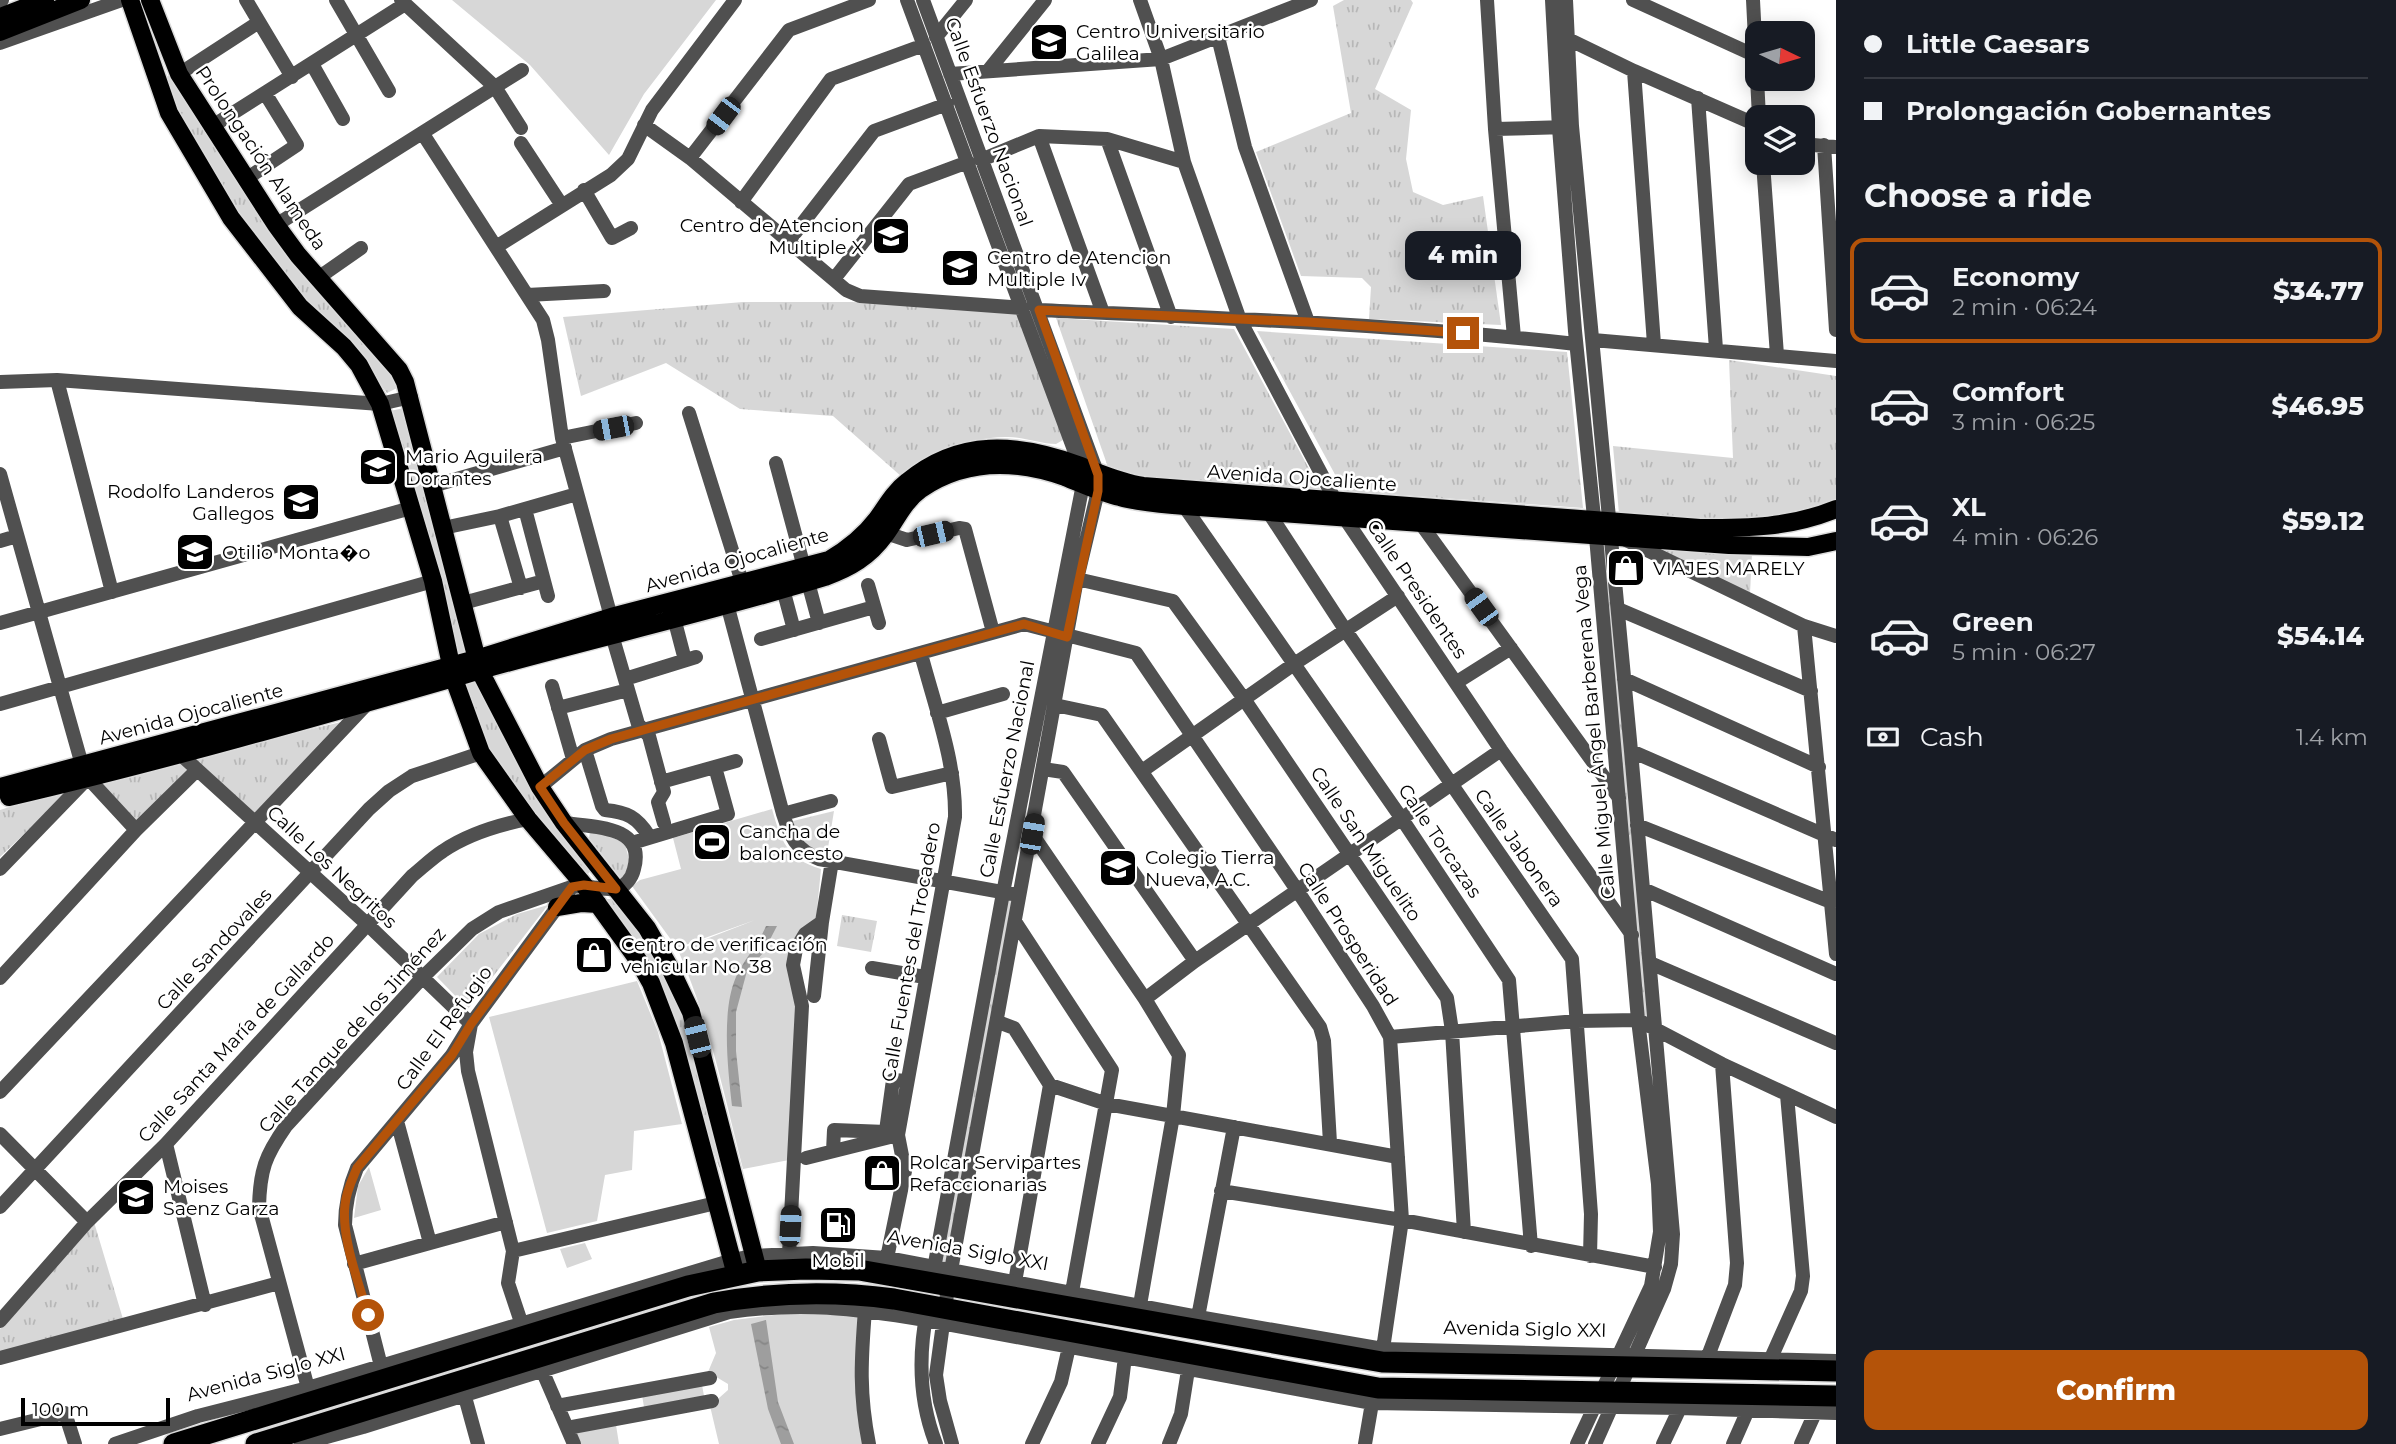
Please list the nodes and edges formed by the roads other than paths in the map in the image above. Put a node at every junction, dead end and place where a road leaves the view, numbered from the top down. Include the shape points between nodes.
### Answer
1 (45, 0) edge
2 (81, 0) edge
3 (130, 0) edge
4 (150, 0) edge
5 (247, 0) edge
6 (336, 0) edge
7 (734, 0) edge
8 (869, 0) edge
9 (907, 0) edge
10 (923, 0) edge
11 (965, 0) edge
12 (1045, 0) edge
13 (1140, 0) edge
14 (1311, 0) edge
15 (1487, 0) edge
16 (1552, 0) edge
17 (1566, 0) edge
18 (1633, 0) edge
19 (1753, 0) edge
20 (114, 1) edge
21 (403, 2) edge
22 (0, 17) edge
23 (1754, 21) edge
24 (259, 22) junction
25 (0, 32) edge
26 (358, 35) junction
27 (1218, 37) junction
28 (1568, 38) junction
29 (930, 41) junction
30 (0, 43) edge
31 (1745, 51) edge
32 (1161, 59) junction
33 (312, 64) junction
34 (522, 70) dead end
35 (988, 71) junction
36 (1634, 71) junction
37 (179, 74) junction
38 (950, 74) junction
39 (292, 77) junction
40 (495, 87) junction
41 (389, 91) dead end
42 (265, 93) junction
43 (1698, 98) junction
44 (947, 104) junction
45 (343, 119) dead end
46 (1745, 120) edge
47 (644, 125) junction
48 (211, 127) junction
49 (1565, 127) junction
50 (521, 128) dead end
51 (1495, 129) junction
52 (424, 134) junction
53 (1039, 136) junction
54 (1108, 139) junction
55 (521, 143) dead end
56 (1830, 146) edge
57 (690, 158) junction
58 (974, 161) junction
59 (1184, 162) junction
60 (1764, 175) edge
61 (246, 180) junction
62 (584, 190) junction
63 (741, 202) junction
64 (561, 204) junction
65 (276, 225) junction
66 (631, 228) dead end
67 (789, 242) junction
68 (496, 247) junction
69 (361, 248) dead end
70 (318, 278) junction
71 (834, 279) junction
72 (604, 291) dead end
73 (527, 295) junction
74 (1023, 308) junction
75 (1039, 310) junction
76 (1103, 313) junction
77 (1171, 317) junction
78 (1240, 320) junction
79 (1308, 322) junction
80 (1836, 330) edge
81 (1514, 337) junction
82 (1593, 340) junction
83 (1576, 344) junction
84 (1654, 344) junction
85 (1716, 349) junction
86 (1777, 355) junction
87 (1836, 361) edge
88 (57, 380) junction
89 (0, 382) edge
90 (411, 397) junction
91 (380, 404) junction
92 (689, 413) dead end
93 (636, 423) dead end
94 (564, 443) junction
95 (776, 463) dead end
96 (0, 474) edge
97 (1090, 479) junction
98 (432, 486) junction
99 (577, 494) junction
100 (1184, 506) junction
101 (411, 508) junction
102 (525, 509) junction
103 (1340, 509) junction
104 (1836, 509) edge
105 (1269, 513) junction
106 (500, 516) junction
107 (1421, 524) junction
108 (443, 528) junction
109 (1607, 531) junction
110 (887, 533) junction
111 (17, 536) junction
112 (0, 541) edge
113 (1836, 541) edge
114 (1808, 547) junction
115 (1836, 549) edge
116 (807, 574) junction
117 (1077, 579) junction
118 (433, 581) junction
119 (544, 581) junction
120 (742, 582) junction
121 (868, 585) dead end
122 (521, 588) junction
123 (783, 589) junction
124 (112, 592) junction
125 (548, 596) dead end
126 (1398, 596) junction
127 (463, 603) junction
128 (727, 604) junction
129 (874, 607) junction
130 (1618, 609) junction
131 (38, 612) junction
132 (674, 618) junction
133 (0, 623) edge
134 (819, 623) junction
135 (880, 623) dead end
136 (612, 626) junction
137 (1804, 626) junction
138 (794, 629) junction
139 (993, 632) junction
140 (1346, 632) junction
141 (1060, 635) junction
142 (1836, 636) edge
143 (761, 639) dead end
144 (1511, 648) junction
145 (921, 654) junction
146 (1294, 664) junction
147 (478, 665) junction
148 (452, 672) junction
149 (1624, 679) junction
150 (1457, 682) junction
151 (626, 684) junction
152 (552, 686) dead end
153 (59, 688) junction
154 (1811, 691) junction
155 (1003, 694) dead end
156 (1244, 699) junction
157 (753, 700) junction
158 (0, 704) edge
159 (366, 705) junction
160 (1055, 705) junction
161 (558, 708) junction
162 (937, 713) junction
163 (644, 730) junction
164 (1192, 737) junction
165 (879, 739) dead end
166 (585, 750) junction
167 (1501, 751) junction
168 (1631, 751) junction
169 (481, 753) junction
170 (180, 754) junction
171 (573, 759) junction
172 (736, 761) dead end
173 (715, 767) junction
174 (1819, 767) junction
175 (197, 769) junction
176 (1044, 769) junction
177 (1142, 771) junction
178 (85, 772) junction
179 (952, 773) junction
180 (661, 782) junction
181 (1452, 786) junction
182 (0, 787) edge
183 (540, 787) junction
184 (0, 799) edge
185 (1619, 799) junction
186 (831, 801) dead end
187 (783, 814) junction
188 (528, 819) junction
189 (1402, 819) junction
190 (254, 822) junction
191 (564, 823) junction
192 (664, 823) dead end
193 (1637, 825) junction
194 (136, 830) junction
195 (1032, 834) junction
196 (649, 836) junction
197 (1831, 838) edge
198 (632, 843) junction
199 (1349, 854) junction
200 (832, 861) junction
201 (0, 869) edge
202 (311, 873) junction
203 (944, 880) junction
204 (578, 886) junction
205 (616, 889) junction
206 (1643, 889) junction
207 (1297, 890) junction
208 (1003, 893) junction
209 (1021, 896) junction
210 (1831, 902) junction
211 (598, 904) junction
212 (557, 907) junction
213 (822, 922) junction
214 (1016, 923) junction
215 (367, 924) junction
216 (1247, 926) junction
217 (1632, 935) junction
218 (1836, 954) edge
219 (1195, 961) junction
220 (1650, 963) junction
221 (872, 968) dead end
222 (1836, 974) edge
223 (0, 978) edge
224 (422, 978) junction
225 (925, 978) junction
226 (814, 996) dead end
227 (1145, 999) junction
228 (1638, 1020) junction
229 (998, 1021) junction
230 (1577, 1021) junction
231 (471, 1024) junction
232 (1514, 1026) junction
233 (1452, 1031) junction
234 (1656, 1031) junction
235 (1390, 1037) junction
236 (1836, 1043) edge
237 (1722, 1064) junction
238 (1050, 1085) junction
239 (0, 1092) edge
240 (1787, 1095) junction
241 (1107, 1104) junction
242 (1173, 1116) junction
243 (1836, 1117) edge
244 (397, 1121) junction
245 (1234, 1127) junction
246 (0, 1134) edge
247 (890, 1135) junction
248 (1330, 1143) junction
249 (166, 1144) junction
250 (833, 1151) junction
251 (1398, 1157) junction
252 (806, 1158) dead end
253 (34, 1168) junction
254 (1222, 1191) junction
255 (716, 1203) junction
256 (0, 1207) edge
257 (1402, 1220) junction
258 (87, 1222) junction
259 (506, 1222) junction
260 (1464, 1232) junction
261 (430, 1243) junction
262 (1531, 1246) junction
263 (513, 1251) junction
264 (789, 1254) junction
265 (1590, 1256) junction
266 (887, 1258) junction
267 (354, 1264) junction
268 (756, 1264) junction
269 (1655, 1267) junction
270 (734, 1268) junction
271 (942, 1276) junction
272 (1015, 1282) junction
273 (279, 1283) junction
274 (1072, 1292) junction
275 (794, 1293) junction
276 (714, 1303) junction
277 (205, 1305) junction
278 (1140, 1305) junction
279 (834, 1306) junction
280 (865, 1310) junction
281 (935, 1314) junction
282 (1198, 1317) junction
283 (0, 1321) edge
284 (521, 1322) junction
285 (679, 1326) junction
286 (1071, 1339) junction
287 (1383, 1349) junction
288 (1708, 1356) junction
289 (1125, 1357) junction
290 (1482, 1357) junction
291 (1771, 1358) junction
292 (0, 1359) edge
293 (1625, 1360) junction
294 (422, 1361) junction
295 (1836, 1361) edge
296 (1742, 1363) junction
297 (381, 1366) junction
298 (542, 1370) junction
299 (1188, 1370) junction
300 (1836, 1371) edge
301 (710, 1378) dead end
302 (308, 1388) junction
303 (463, 1388) junction
304 (1836, 1396) edge
305 (1608, 1399) junction
306 (712, 1401) dead end
307 (1372, 1403) junction
308 (557, 1406) junction
309 (1680, 1408) junction
310 (1748, 1410) junction
311 (1815, 1413) junction
312 (1836, 1413) edge
313 (361, 1420) junction
314 (567, 1428) junction
315 (0, 1429) edge
316 (75, 1444) edge
317 (115, 1444) edge
318 (174, 1444) edge
319 (256, 1444) edge
320 (301, 1444) edge
321 (478, 1444) edge
322 (574, 1444) edge
323 (869, 1444) edge
324 (936, 1444) edge
325 (952, 1444) edge
326 (1032, 1444) edge
327 (1098, 1444) edge
328 (1169, 1444) edge
329 (1365, 1444) edge
330 (1577, 1444) edge
331 (1595, 1444) edge
332 (1663, 1444) edge
333 (1733, 1444) edge
334 (1801, 1444) edge

1 - 22 main road
2 - 25 main road
3 - 91 main road via 169,113 224,208 300,307 351,356
4 - 37 main road, Prolongación Alameda
5 - 24 street
6 - 26 street
7 - 47 street
8 - 57 street via 789,30
9 - 29 street, Calle Esfuerzo Nacional
10 - 29 street, Calle Esfuerzo Nacional
11 - 29 street
12 - 35 street
13 - 32 street, Calle Presidentes
14 - 27 street
15 - 51 street
16 - 49 street, Calle Miguel Ángel Barberena Vega
17 - 28 street, Calle Miguel Ángel Barberena Vega
18 - 31 street
19 - 23 street
20 - 30 street
21 - 26 street
21 - 40 street
24 - 37 street
24 - 39 street
26 - 33 street
26 - 41 street
27 - 32 street
27 - 79 street via 1245,147
28 - 36 street
28 - 49 street, Calle Miguel Ángel Barberena Vega
29 - 38 street, Calle Esfuerzo Nacional
29 - 44 street, Calle Esfuerzo Nacional
29 - 63 street via 831,79
32 - 35 street
32 - 59 street, Calle Presidentes
33 - 39 street
33 - 45 street
34 - 40 street
35 - 38 street
36 - 43 street
36 - 84 street
37 - 48 main road, Prolongación Alameda
38 - 58 street, Calle Esfuerzo Nacional
39 - 42 street
40 - 50 street
40 - 52 street
42 - 48 street
42 - 61 street via 298,145
43 - 46 street
43 - 85 street
44 - 58 street, Calle Esfuerzo Nacional
44 - 67 street via 874,131
47 - 57 street
47 - 62 street via 628,159
48 - 61 main road, Prolongación Alameda
49 - 51 street
49 - 82 street, Calle Miguel Ángel Barberena Vega
49 - 83 street, Calle Miguel Ángel Barberena Vega
51 - 81 street
52 - 65 street
52 - 68 street
53 - 54 street
53 - 58 street
53 - 76 street
54 - 59 street
54 - 77 street
55 - 64 street
56 - 80 street
57 - 63 street
58 - 71 street via 909,184
58 - 74 street, Calle Esfuerzo Nacional
58 - 75 street, Calle Esfuerzo Nacional
59 - 78 street, Calle Presidentes
60 - 86 street
61 - 65 main road, Prolongación Alameda
62 - 64 street
62 - 66 street via 612,238
63 - 67 street
64 - 68 street
65 - 70 main road, Prolongación Alameda
67 - 71 street
68 - 73 street
69 - 70 street
70 - 90 main road, Prolongación Alameda via 399,370
71 - 74 street via 860,296
72 - 73 street
73 - 94 street via 543,320
74 - 97 street, Calle Esfuerzo Nacional
75 - 76 street
75 - 97 street, Calle Esfuerzo Nacional
76 - 77 street
77 - 78 street
78 - 79 street
78 - 103 street, Calle Presidentes
79 - 81 street
81 - 83 street
82 - 84 street
82 - 109 street, Calle Miguel Ángel Barberena Vega
83 - 109 street, Calle Miguel Ángel Barberena Vega
84 - 85 street
85 - 86 street
86 - 87 street
88 - 89 street
88 - 91 street
88 - 124 street
90 - 91 street
90 - 98 main road, Prolongación Alameda
91 - 101 main road
92 - 120 street
93 - 94 street
94 - 98 street
94 - 99 street
95 - 116 street
96 - 111 street
97 - 100 main road, Avenida Ojocaliente via 1121,498
97 - 103 main road, Avenida Ojocaliente
97 - 110 main road, Avenida Ojocaliente via 1032,467 968,467 922,488 900,510
97 - 116 main road, Avenida Ojocaliente via 1036,452 1002,447 968,451 935,463 908,481 850,548
97 - 117 street, Calle Esfuerzo Nacional
97 - 141 street, Calle Esfuerzo Nacional
98 - 108 main road, Prolongación Alameda
99 - 102 street
99 - 136 street
100 - 105 main road, Avenida Ojocaliente
100 - 146 street, Calle Torcazas
101 - 118 main road
101 - 124 street
102 - 106 street
102 - 119 street
103 - 105 main road, Avenida Ojocaliente
103 - 107 main road, Avenida Ojocaliente
103 - 109 main road, Avenida Ojocaliente
103 - 126 street, Calle Presidentes
104 - 109 main road, Avenida Ojocaliente via 1783,526
105 - 140 street, Calle Jabonera
106 - 108 street
106 - 122 street
107 - 109 main road, Avenida Ojocaliente
107 - 144 street
108 - 127 main road, Prolongación Alameda
109 - 114 main road, Avenida Ojocaliente
109 - 130 street, Calle Miguel Ángel Barberena Vega
109 - 137 street
109 - 185 street, Calle Miguel Ángel Barberena Vega
110 - 116 main road, Avenida Ojocaliente via 862,560 845,570
110 - 139 street via 907,540 965,529
111 - 112 street
111 - 131 street
113 - 114 main road, Avenida Ojocaliente
114 - 115 street, Avenida Ojocaliente
116 - 120 main road, Avenida Ojocaliente
116 - 123 main road, Avenida Ojocaliente
116 - 134 street
117 - 141 street, Calle Esfuerzo Nacional
117 - 156 street, Calle San Miguelito via 1173,601
118 - 148 main road
118 - 153 street
119 - 122 street
119 - 125 street
120 - 136 main road, Avenida Ojocaliente
121 - 129 street
122 - 127 street
123 - 128 main road, Avenida Ojocaliente
123 - 138 street
124 - 131 street
126 - 140 street
126 - 150 street, Calle Presidentes
127 - 147 main road, Prolongación Alameda
128 - 132 main road, Avenida Ojocaliente
128 - 157 street
129 - 134 street
129 - 135 street
130 - 149 street, Calle Miguel Ángel Barberena Vega
130 - 154 street
131 - 133 street
131 - 153 street
132 - 136 main road, Avenida Ojocaliente
132 - 151 street via 691,659
134 - 138 street
136 - 147 main road, Avenida Ojocaliente
136 - 151 street
137 - 142 street
137 - 154 street
138 - 143 street
139 - 141 street, Calle Prosperidad via 1024,624
139 - 145 street, Calle Prosperidad
140 - 146 street
140 - 181 street, Calle Jabonera
141 - 160 street, Calle Esfuerzo Nacional
141 - 164 street, Calle Prosperidad via 1136,653
141 - 208 street, Calle Esfuerzo Nacional
144 - 150 street
144 - 185 street
145 - 157 street, Calle Prosperidad
145 - 162 street, Calle Fuentes del Trocadero
146 - 156 street
146 - 189 street, Calle Torcazas
147 - 148 main road, Avenida Ojocaliente
147 - 183 main road, Prolongación Alameda
148 - 159 main road, Avenida Ojocaliente
148 - 169 main road
148 - 178 main road, Avenida Ojocaliente
149 - 168 street, Calle Miguel Ángel Barberena Vega
149 - 174 street
150 - 167 street, Calle Presidentes
151 - 161 street
151 - 163 street
152 - 161 street
153 - 158 street
153 - 178 street
154 - 174 street
155 - 162 street
156 - 164 street
156 - 199 street, Calle San Miguelito
157 - 163 street, Calle Prosperidad
157 - 187 street
159 - 170 main road, Avenida Ojocaliente
159 - 190 street
160 - 176 street, Calle Esfuerzo Nacional
160 - 177 street via 1102,715
161 - 171 street
162 - 179 street, Calle Fuentes del Trocadero
163 - 166 street, Calle Prosperidad
163 - 180 street
164 - 177 street
164 - 207 street, Calle Prosperidad
165 - 179 street via 892,787
166 - 171 street, Calle Prosperidad
166 - 196 street via 602,806 632,815
167 - 181 street
167 - 217 street, Calle Presidentes
168 - 193 street, Calle Miguel Ángel Barberena Vega
168 - 197 street
169 - 188 main road
169 - 202 street, Calle Sandovales via 412,776 389,791
170 - 175 street, Calle Los Negritos
170 - 178 main road, Avenida Ojocaliente
171 - 183 street, Calle Prosperidad
172 - 173 street
173 - 180 street
173 - 196 street via 728,814
174 - 197 street
175 - 190 street, Calle Los Negritos
175 - 194 street
176 - 195 street, Calle Esfuerzo Nacional
176 - 219 street via 1063,772
177 - 216 street
178 - 182 main road, Avenida Ojocaliente
178 - 184 main road, Avenida Ojocaliente
178 - 194 street
178 - 201 street
179 - 203 street, Calle Fuentes del Trocadero via 955,817
180 - 192 street via 664,792 658,802
181 - 189 street
181 - 230 street, Calle Jabonera via 1569,953
183 - 191 main road, Prolongación Alameda
185 - 217 street, Calle Miguel Ángel Barberena Vega
186 - 187 street
187 - 200 street via 794,843 806,854
188 - 204 main road
188 - 215 street, Calle Santa María de Gallardo via 493,827 443,850
189 - 199 street
189 - 232 street, Calle Torcazas via 1509,981
190 - 202 street, Calle Los Negritos
190 - 239 street
191 - 198 street via 611,829
191 - 205 main road, Prolongación Alameda
193 - 206 street, Calle Miguel Ángel Barberena Vega
193 - 210 street
194 - 223 street
195 - 209 street, Calle Esfuerzo Nacional
195 - 227 street
196 - 198 street
197 - 210 street
198 - 205 street via 636,857 632,876
199 - 207 street
199 - 233 street, Calle San Miguelito via 1447,998
200 - 203 street
200 - 213 street
202 - 215 street, Calle Los Negritos
202 - 253 street, Calle Sandovales
203 - 208 street
203 - 225 street, Calle Fuentes del Trocadero
204 - 205 street
204 - 211 main road
204 - 212 street, Calle El Refugio
204 - 224 street, Calle Tanque de los Jiménez via 485,919
205 - 268 main road, Prolongación Alameda via 647,929 691,1012
206 - 220 street, Calle Miguel Ángel Barberena Vega
206 - 222 street
207 - 216 street
207 - 235 street, Calle Prosperidad
208 - 209 street
208 - 271 street, Calle Esfuerzo Nacional
209 - 214 street, Calle Esfuerzo Nacional
210 - 218 street
211 - 212 main road
211 - 255 main road via 638,960 662,1009
212 - 231 street, Calle El Refugio
213 - 226 street
213 - 264 street via 806,934 793,965 802,1006
214 - 229 street, Calle Esfuerzo Nacional
214 - 241 street via 1112,1070
215 - 224 street, Calle Los Negritos
215 - 249 street, Calle Santa María de Gallardo
216 - 219 street
216 - 248 street via 1320,1027
217 - 228 street, Calle Miguel Ángel Barberena Vega
219 - 227 street
220 - 234 street, Calle Miguel Ángel Barberena Vega
220 - 236 street
221 - 225 street
224 - 231 street, Calle Los Negritos
224 - 273 street, Calle Tanque de los Jiménez via 270,1148 260,1177 259,1207
225 - 247 street, Calle Fuentes del Trocadero via 907,1081
227 - 242 street via 1180,1055
228 - 230 street
228 - 234 street
228 - 269 street, Calle Miguel Ángel Barberena Vega via 1658,1184 1660,1232
229 - 238 street via 1014,1028
229 - 271 street, Calle Esfuerzo Nacional
230 - 232 street
230 - 265 street, Calle Jabonera
231 - 244 street, Calle El Refugio via 452,1055
231 - 259 street via 468,1071
232 - 233 street
232 - 262 street, Calle Torcazas
233 - 235 street
233 - 260 street, Calle San Miguelito
234 - 237 street
234 - 293 street, Calle Miguel Ángel Barberena Vega via 1671,1195 1671,1264 1664,1289
235 - 251 street, Calle Prosperidad
237 - 240 street
237 - 288 street via 1737,1264 1735,1285
238 - 241 street
238 - 272 street
240 - 243 street
240 - 291 street via 1803,1276 1801,1291
241 - 242 street
241 - 274 street
242 - 245 street
242 - 278 street
244 - 261 street
244 - 267 street, Calle El Refugio via 357,1168 348,1189 345,1224
245 - 248 street
245 - 254 street
246 - 253 street
247 - 250 street
247 - 250 street via 834,1130
247 - 266 street, Calle Fuentes del Trocadero via 905,1171
248 - 251 street
249 - 258 street, Calle Santa María de Gallardo
249 - 277 street
250 - 252 street
251 - 257 street, Calle Prosperidad
253 - 256 street, Calle Sandovales
253 - 258 street
254 - 257 street
254 - 282 street
255 - 263 street
255 - 270 main road
257 - 260 street
257 - 287 street, Calle Prosperidad
258 - 283 street, Calle Santa María de Gallardo
259 - 261 street
259 - 263 street
260 - 262 street
261 - 267 street
262 - 265 street
263 - 284 street via 508,1283
264 - 266 street, Avenida Siglo XXI
264 - 268 street, Avenida Siglo XXI
265 - 269 street
266 - 271 street, Avenida Siglo XXI
267 - 297 street, Calle El Refugio
268 - 270 highway, Avenida Siglo XXI
268 - 271 highway, Avenida Siglo XXI
269 - 293 street, Calle Miguel Ángel Barberena Vega
270 - 284 street, Avenida Siglo XXI
270 - 294 highway, Avenida Siglo XXI via 688,1286
271 - 272 street, Avenida Siglo XXI
271 - 281 street, Calle Esfuerzo Nacional
271 - 290 highway, Avenida Siglo XXI via 1371,1360
272 - 274 street, Avenida Siglo XXI
273 - 277 street
273 - 302 street, Calle Tanque de los Jiménez
274 - 278 street, Avenida Siglo XXI
275 - 276 highway
275 - 279 highway
275 - 281 highway via 857,1294
276 - 285 highway
276 - 303 highway
277 - 292 street
278 - 282 street, Avenida Siglo XXI
279 - 280 street
279 - 285 street via 765,1307
280 - 281 street
280 - 323 street via 860,1372
281 - 286 highway
281 - 324 street, Calle Esfuerzo Nacional via 921,1344 920,1376
281 - 325 street, Calle Esfuerzo Nacional via 936,1375
282 - 287 street, Avenida Siglo XXI
284 - 294 street, Avenida Siglo XXI
285 - 298 street
286 - 289 street
286 - 305 highway via 1378,1388
286 - 326 street via 1061,1382
287 - 290 street, Avenida Siglo XXI
288 - 293 street, Avenida Siglo XXI
288 - 296 street, Avenida Siglo XXI
289 - 299 street
289 - 327 street via 1120,1397
290 - 293 highway, Avenida Siglo XXI
291 - 295 street, Avenida Siglo XXI
291 - 296 street, Avenida Siglo XXI
293 - 296 highway, Avenida Siglo XXI
293 - 305 street, Calle Miguel Ángel Barberena Vega
294 - 297 street, Avenida Siglo XXI
294 - 318 highway, Avenida Siglo XXI
296 - 300 highway, Avenida Siglo XXI
297 - 302 street, Avenida Siglo XXI
298 - 303 street
298 - 308 street
299 - 307 street
299 - 328 street via 1181,1414
301 - 308 street
302 - 317 street, Avenida Siglo XXI via 198,1416
303 - 313 highway
303 - 321 street
304 - 305 highway
305 - 307 street
305 - 309 street
305 - 330 street, Calle Miguel Ángel Barberena Vega
305 - 331 street, Calle Miguel Ángel Barberena Vega
306 - 314 street
307 - 329 street
308 - 314 street
309 - 310 street
309 - 332 street
310 - 311 street
310 - 333 street
311 - 312 street
311 - 334 street
313 - 319 highway
313 - 320 street
314 - 322 street
315 - 316 street via 65,1413

